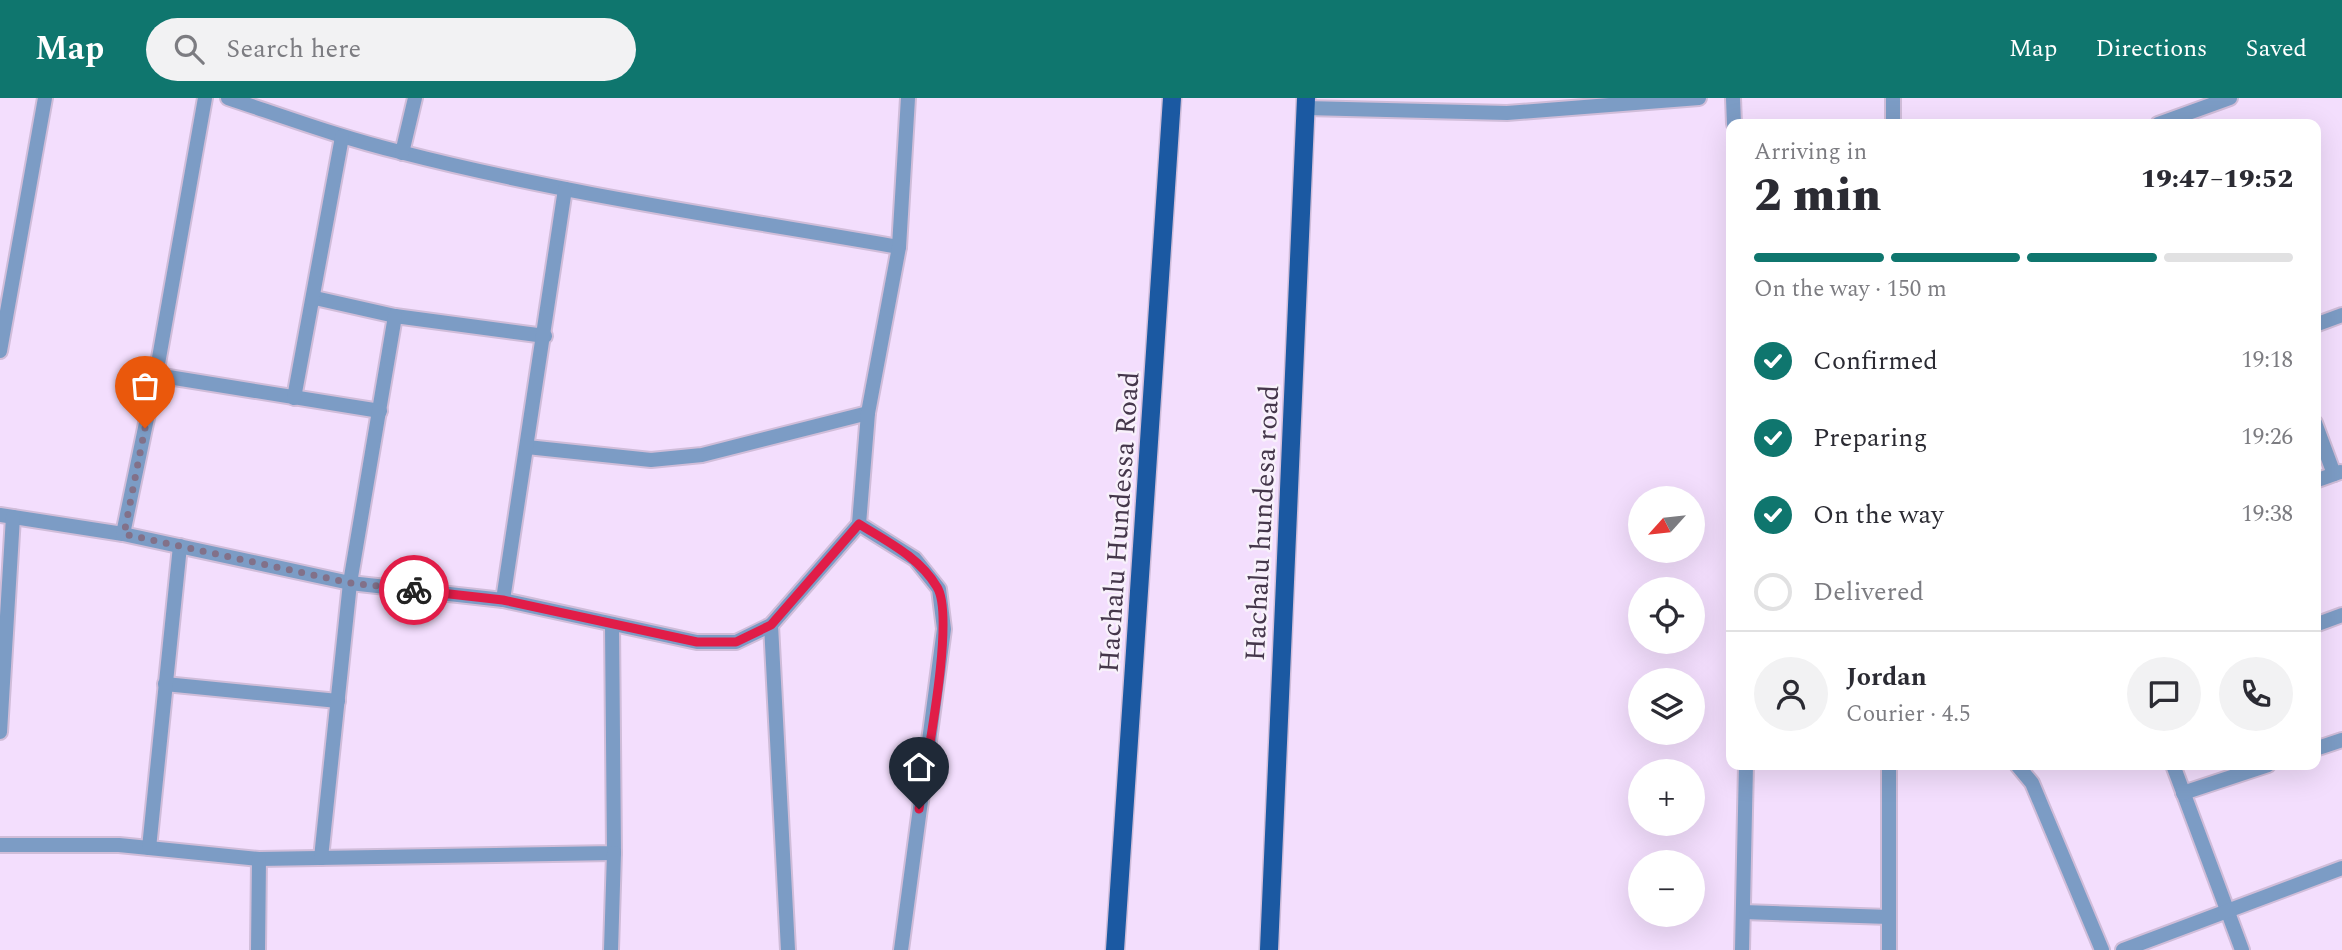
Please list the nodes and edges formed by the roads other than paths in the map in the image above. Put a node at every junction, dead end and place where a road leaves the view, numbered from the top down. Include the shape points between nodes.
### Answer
1 (45, 98) edge
2 (205, 98) edge
3 (228, 98) edge
4 (415, 98) edge
5 (908, 98) edge
6 (1172, 98) edge
7 (1699, 98) edge
8 (1733, 98) edge
9 (1893, 98) edge
10 (2230, 98) edge
11 (1306, 103) edge
12 (2200, 109) junction
13 (1734, 119) edge
14 (1893, 119) edge
15 (2172, 119) edge
16 (2204, 119) edge
17 (342, 137) junction
18 (402, 153) junction
19 (565, 188) junction
20 (899, 247) junction
21 (315, 298) junction
22 (2342, 315) edge
23 (395, 316) junction
24 (2321, 323) edge
25 (545, 336) junction
26 (0, 351) edge
27 (156, 374) junction
28 (295, 398) junction
29 (380, 411) junction
30 (868, 412) junction
31 (2321, 436) edge
32 (527, 447) junction
33 (2338, 473) edge
34 (2321, 479) edge
35 (7, 516) edge
36 (859, 524) junction
37 (124, 534) junction
38 (180, 546) junction
39 (350, 583) junction
40 (503, 600) junction
41 (2342, 615) edge
42 (2321, 623) edge
43 (612, 624) junction
44 (771, 625) junction
45 (1, 652) edge
46 (166, 684) junction
47 (338, 701) junction
48 (0, 732) edge
49 (2342, 740) edge
50 (2321, 747) edge
51 (1746, 770) edge
52 (1889, 770) edge
53 (2021, 770) edge
54 (2175, 770) edge
55 (2253, 770) edge
56 (2183, 793) junction
57 (0, 845) edge
58 (149, 848) junction
59 (614, 853) junction
60 (321, 858) junction
61 (259, 859) junction
62 (2342, 868) edge
63 (2227, 911) junction
64 (1743, 912) junction
65 (1889, 918) junction
66 (258, 950) edge
67 (611, 950) edge
68 (788, 950) edge
69 (901, 950) edge
70 (1115, 950) edge
71 (1269, 950) edge
72 (1742, 950) edge
73 (1889, 950) edge
74 (2102, 950) edge
75 (2123, 950) edge
76 (2242, 950) edge

1 - 26 street
2 - 27 street
3 - 17 street
4 - 18 street
5 - 20 street
6 - 70 main road, Hachalu Hundessa Road
7 - 11 street via 1507,113
8 - 13 street
9 - 14 street
10 - 12 street
11 - 71 main road, Hachalu hundesa road
12 - 15 street
12 - 16 street
17 - 18 street
17 - 21 street
18 - 19 street
19 - 20 street
19 - 25 street
20 - 30 street
21 - 23 street
21 - 28 street
22 - 24 street
23 - 25 street
23 - 29 street
25 - 32 street
27 - 28 street
27 - 37 street
28 - 29 street
29 - 39 street
30 - 32 street via 702,455 651,460
30 - 36 street
31 - 33 street
32 - 40 street
33 - 34 street
35 - 37 street
35 - 45 street
36 - 44 street
36 - 69 street via 915,559 939,589 944,629
37 - 38 street
38 - 39 street
38 - 46 street
39 - 40 street
39 - 47 street
40 - 43 street
41 - 42 street
43 - 44 street via 697,642 736,642
43 - 59 street
44 - 68 street
45 - 48 street
46 - 47 street
46 - 58 street
47 - 60 street
49 - 50 street
51 - 64 street
52 - 65 street
53 - 74 street via 2032,783
54 - 56 street
55 - 56 street
56 - 63 street
57 - 58 street
58 - 61 street
59 - 60 street
59 - 67 street
60 - 61 street
61 - 66 street
62 - 63 street
63 - 75 street
63 - 76 street
64 - 65 street
64 - 72 street
65 - 73 street

